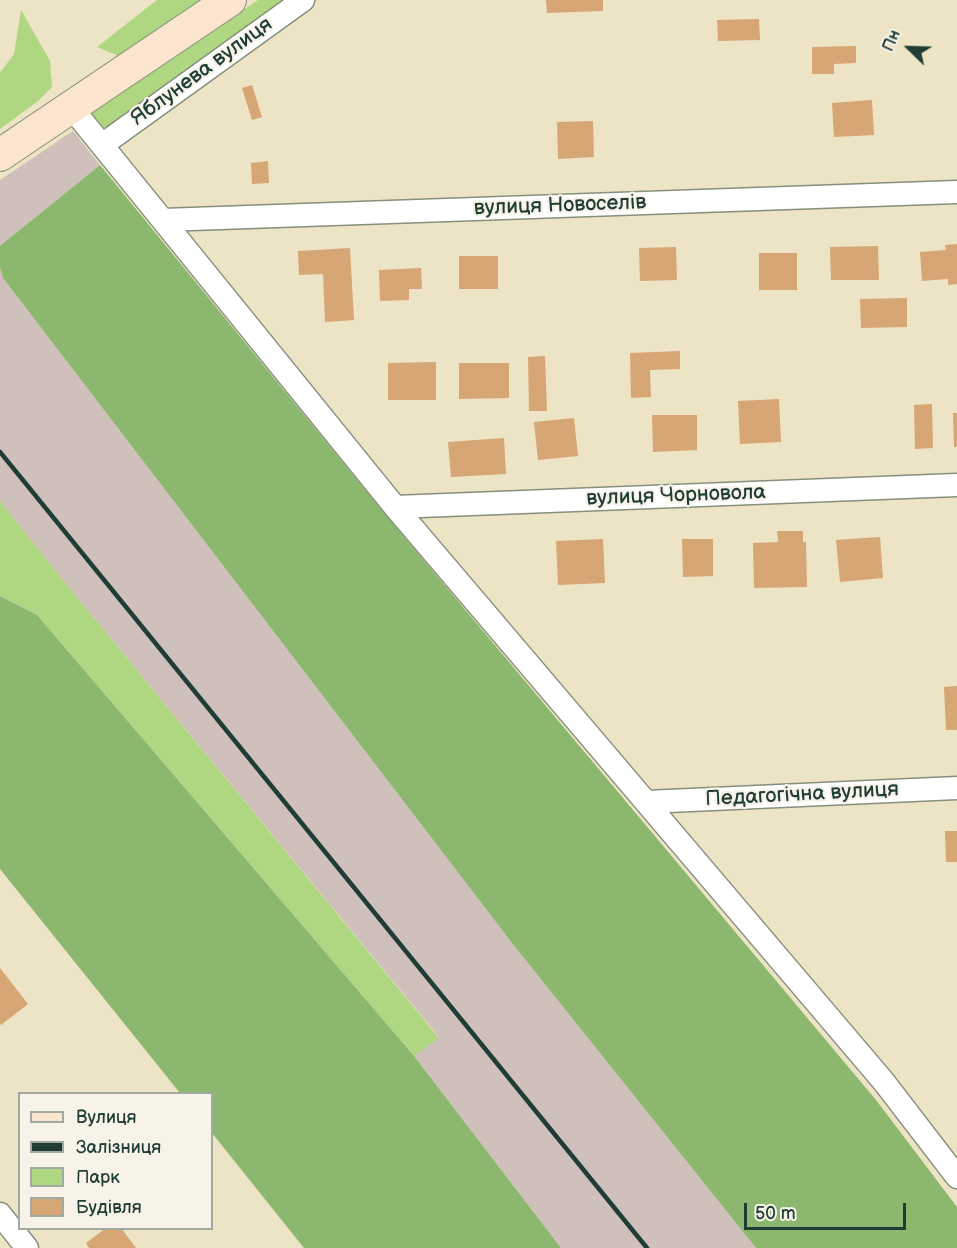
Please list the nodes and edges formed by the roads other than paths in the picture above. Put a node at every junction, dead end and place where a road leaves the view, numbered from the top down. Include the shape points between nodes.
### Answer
1 (230, 0) edge
2 (303, 0) edge
3 (71, 107) junction
4 (102, 145) junction
5 (0, 155) edge
6 (957, 192) edge
7 (163, 220) junction
8 (957, 485) edge
9 (395, 507) junction
10 (957, 788) edge
11 (646, 802) junction
12 (957, 1177) edge
13 (0, 1214) edge
14 (27, 1248) edge

1 - 3 street
2 - 4 street, Яблунева вулиця
3 - 4 street
3 - 5 street
4 - 7 street
6 - 7 street, вулиця Новоселів
7 - 9 street
8 - 9 street, вулиця Чорновола
9 - 11 street
10 - 11 street, Педагогічна вулиця
11 - 12 street via 884,1082
13 - 14 street

